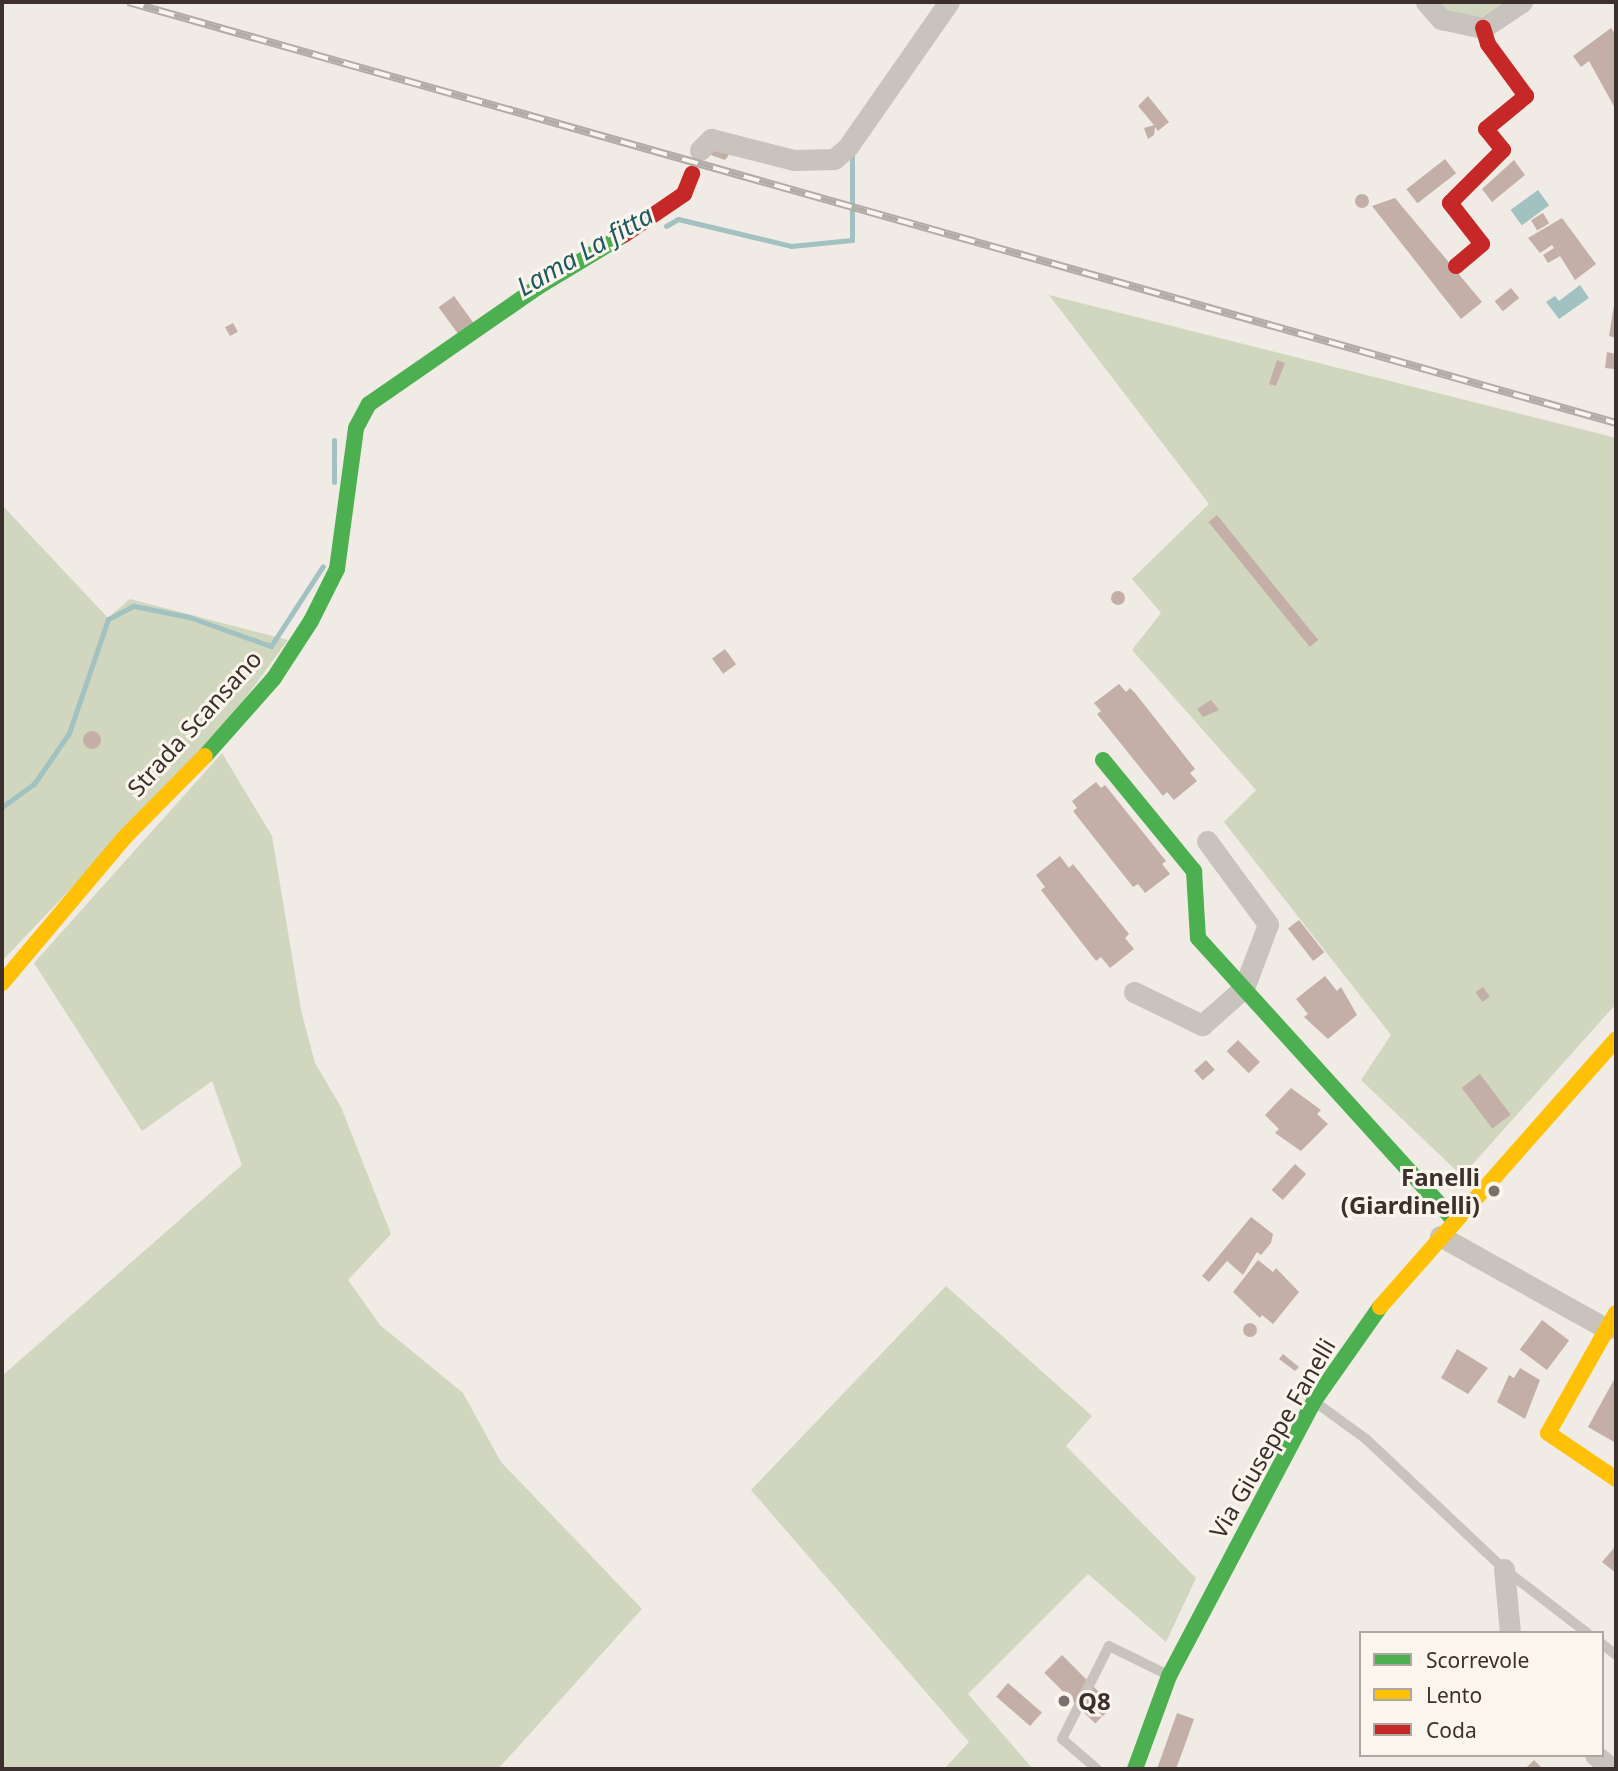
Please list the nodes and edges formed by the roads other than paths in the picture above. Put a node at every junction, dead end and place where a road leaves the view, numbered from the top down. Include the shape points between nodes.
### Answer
1 (949, 2) edge
2 (1426, 2) edge
3 (1522, 2) edge
4 (1483, 28) junction
5 (700, 150) dead end
6 (692, 174) dead end
7 (1456, 266) dead end
8 (1102, 760) dead end
9 (1207, 841) dead end
10 (2, 983) edge
11 (1244, 988) junction
12 (1134, 992) dead end
13 (1616, 1039) edge
14 (1447, 1228) junction
15 (1612, 1321) edge
16 (1314, 1401) junction
17 (1616, 1479) edge
18 (1504, 1569) junction
19 (1510, 1631) edge
20 (1584, 1631) edge
21 (1169, 1675) junction
22 (1598, 1757) edge
23 (1097, 1769) edge
24 (1135, 1769) edge
25 (1613, 1769) edge

1 - 5 street via 847,148 834,159 794,160 711,139
2 - 4 street via 1441,19
3 - 4 street
4 - 7 street via 1488,44 1525,96 1486,129 1503,150 1450,203 1482,244
6 - 10 street, Strada Scansano via 684,194 654,217 538,287 369,404 356,428 337,569 311,621 274,678 231,729 124,838
8 - 11 street via 1194,871 1198,938
9 - 11 street via 1268,924
11 - 12 street via 1202,1025
11 - 14 street
13 - 14 street, Via Giuseppe Fanelli
14 - 15 street
14 - 16 street, Via Giuseppe Fanelli via 1369,1320
15 - 17 street via 1548,1433
16 - 18 lane via 1366,1439
16 - 21 street, Via Giuseppe Fanelli
18 - 19 street
18 - 20 lane
21 - 23 lane via 1109,1646 1062,1739
21 - 24 street, Via Giuseppe Fanelli
22 - 25 street

